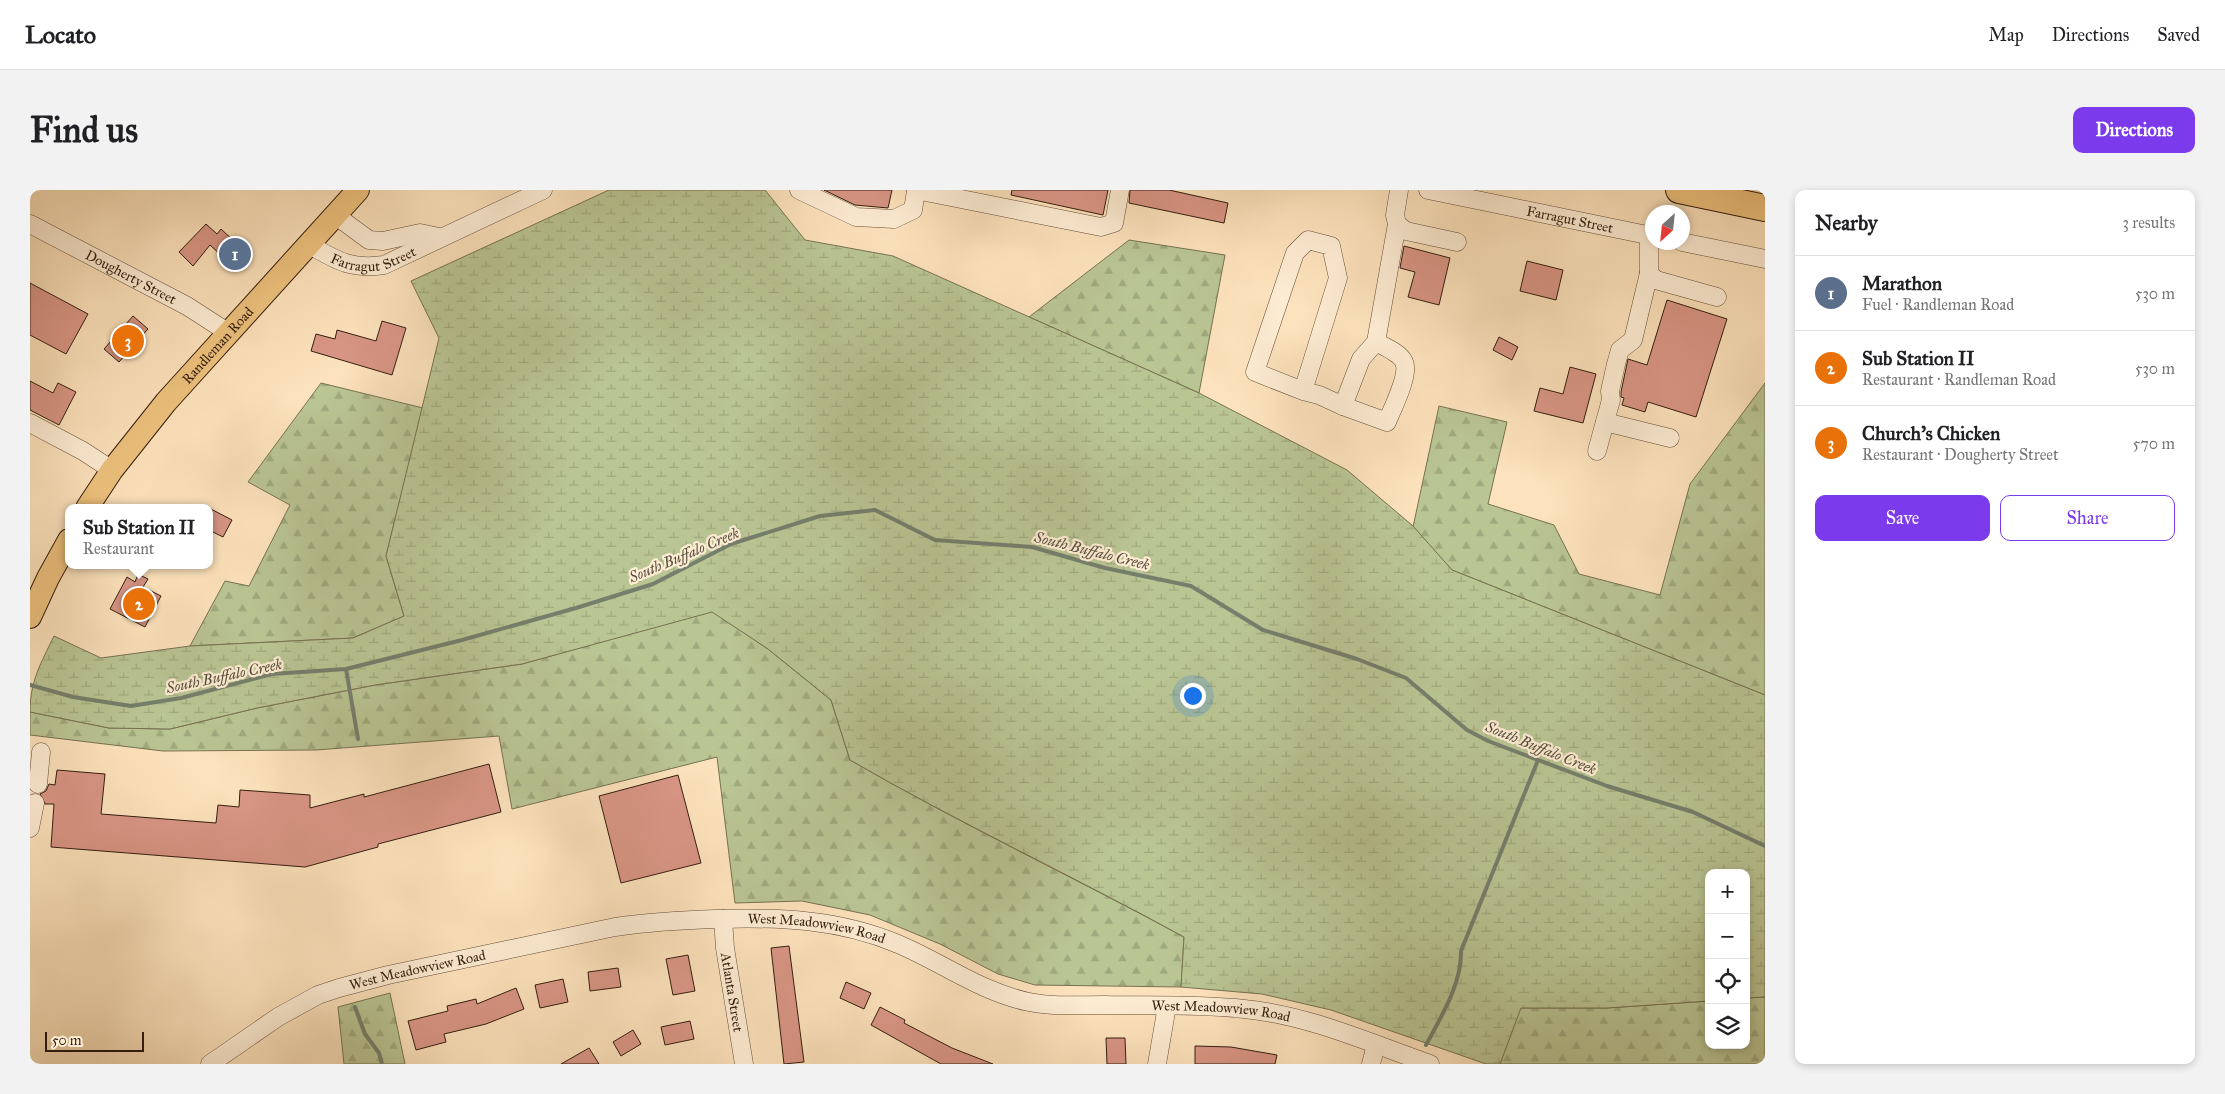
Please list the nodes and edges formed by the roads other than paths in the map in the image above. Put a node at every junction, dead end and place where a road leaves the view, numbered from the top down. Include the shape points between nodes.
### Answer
1 (358, 190) edge
2 (543, 190) edge
3 (799, 190) edge
4 (916, 190) edge
5 (1120, 190) edge
6 (1399, 190) edge
7 (1428, 190) edge
8 (1680, 190) edge
9 (1765, 208) edge
10 (335, 215) junction
11 (30, 224) edge
12 (1397, 224) junction
13 (1645, 234) edge
14 (439, 238) junction
15 (1457, 242) dead end
16 (308, 244) junction
17 (1690, 244) edge
18 (1650, 250) edge
19 (1765, 259) edge
20 (1649, 273) junction
21 (1716, 297) dead end
22 (229, 333) junction
23 (1376, 342) junction
24 (1303, 391) junction
25 (1343, 406) junction
26 (30, 422) edge
27 (1605, 422) junction
28 (1670, 438) dead end
29 (1597, 451) dead end
30 (112, 470) junction
31 (90, 504) edge
32 (65, 547) edge
33 (30, 617) edge
34 (41, 752) dead end
35 (38, 784) dead end
36 (35, 803) dead end
37 (30, 828) edge
38 (723, 919) junction
39 (1167, 1006) junction
40 (1376, 1045) junction
41 (738, 1063) edge
42 (210, 1064) edge
43 (1158, 1064) edge
44 (1371, 1064) edge
45 (1430, 1064) edge

1 - 10 main road, Randleman Road
2 - 14 street, Farragut Street
3 - 4 street via 856,217 894,219 913,210
4 - 5 street via 1101,227 1114,223
6 - 12 street via 1395,215
7 - 13 street, Farragut Street
8 - 9 highway
10 - 14 street, Farragut Street via 369,240 383,241 420,233
10 - 16 main road, Randleman Road
11 - 22 street, Dougherty Street via 187,306
12 - 15 street via 1406,230
12 - 23 street
14 - 16 street, Farragut Street via 384,265 370,267 341,263
16 - 22 main road, Randleman Road
17 - 19 street
18 - 20 street
20 - 21 street via 1656,280
20 - 27 street via 1633,340 1620,350
22 - 30 main road, Randleman Road via 166,402
23 - 25 street via 1361,359
23 - 25 street via 1405,364 1405,375 1387,422
24 - 24 street via 1338,278 1331,246 1308,240 1295,253 1254,372
24 - 25 street
26 - 30 street
27 - 28 street
27 - 29 street
30 - 31 main road, Randleman Road
32 - 33 main road
34 - 35 street
36 - 37 street
38 - 39 street, West Meadowview Road via 789,919 858,930 913,951 983,987 1030,1002
38 - 41 street, Atlanta Street
38 - 42 street, West Meadowview Road via 642,923 604,929 348,985 291,1009
39 - 40 street, West Meadowview Road via 1254,1011 1327,1028
39 - 43 street
40 - 44 street
40 - 45 street, West Meadowview Road

